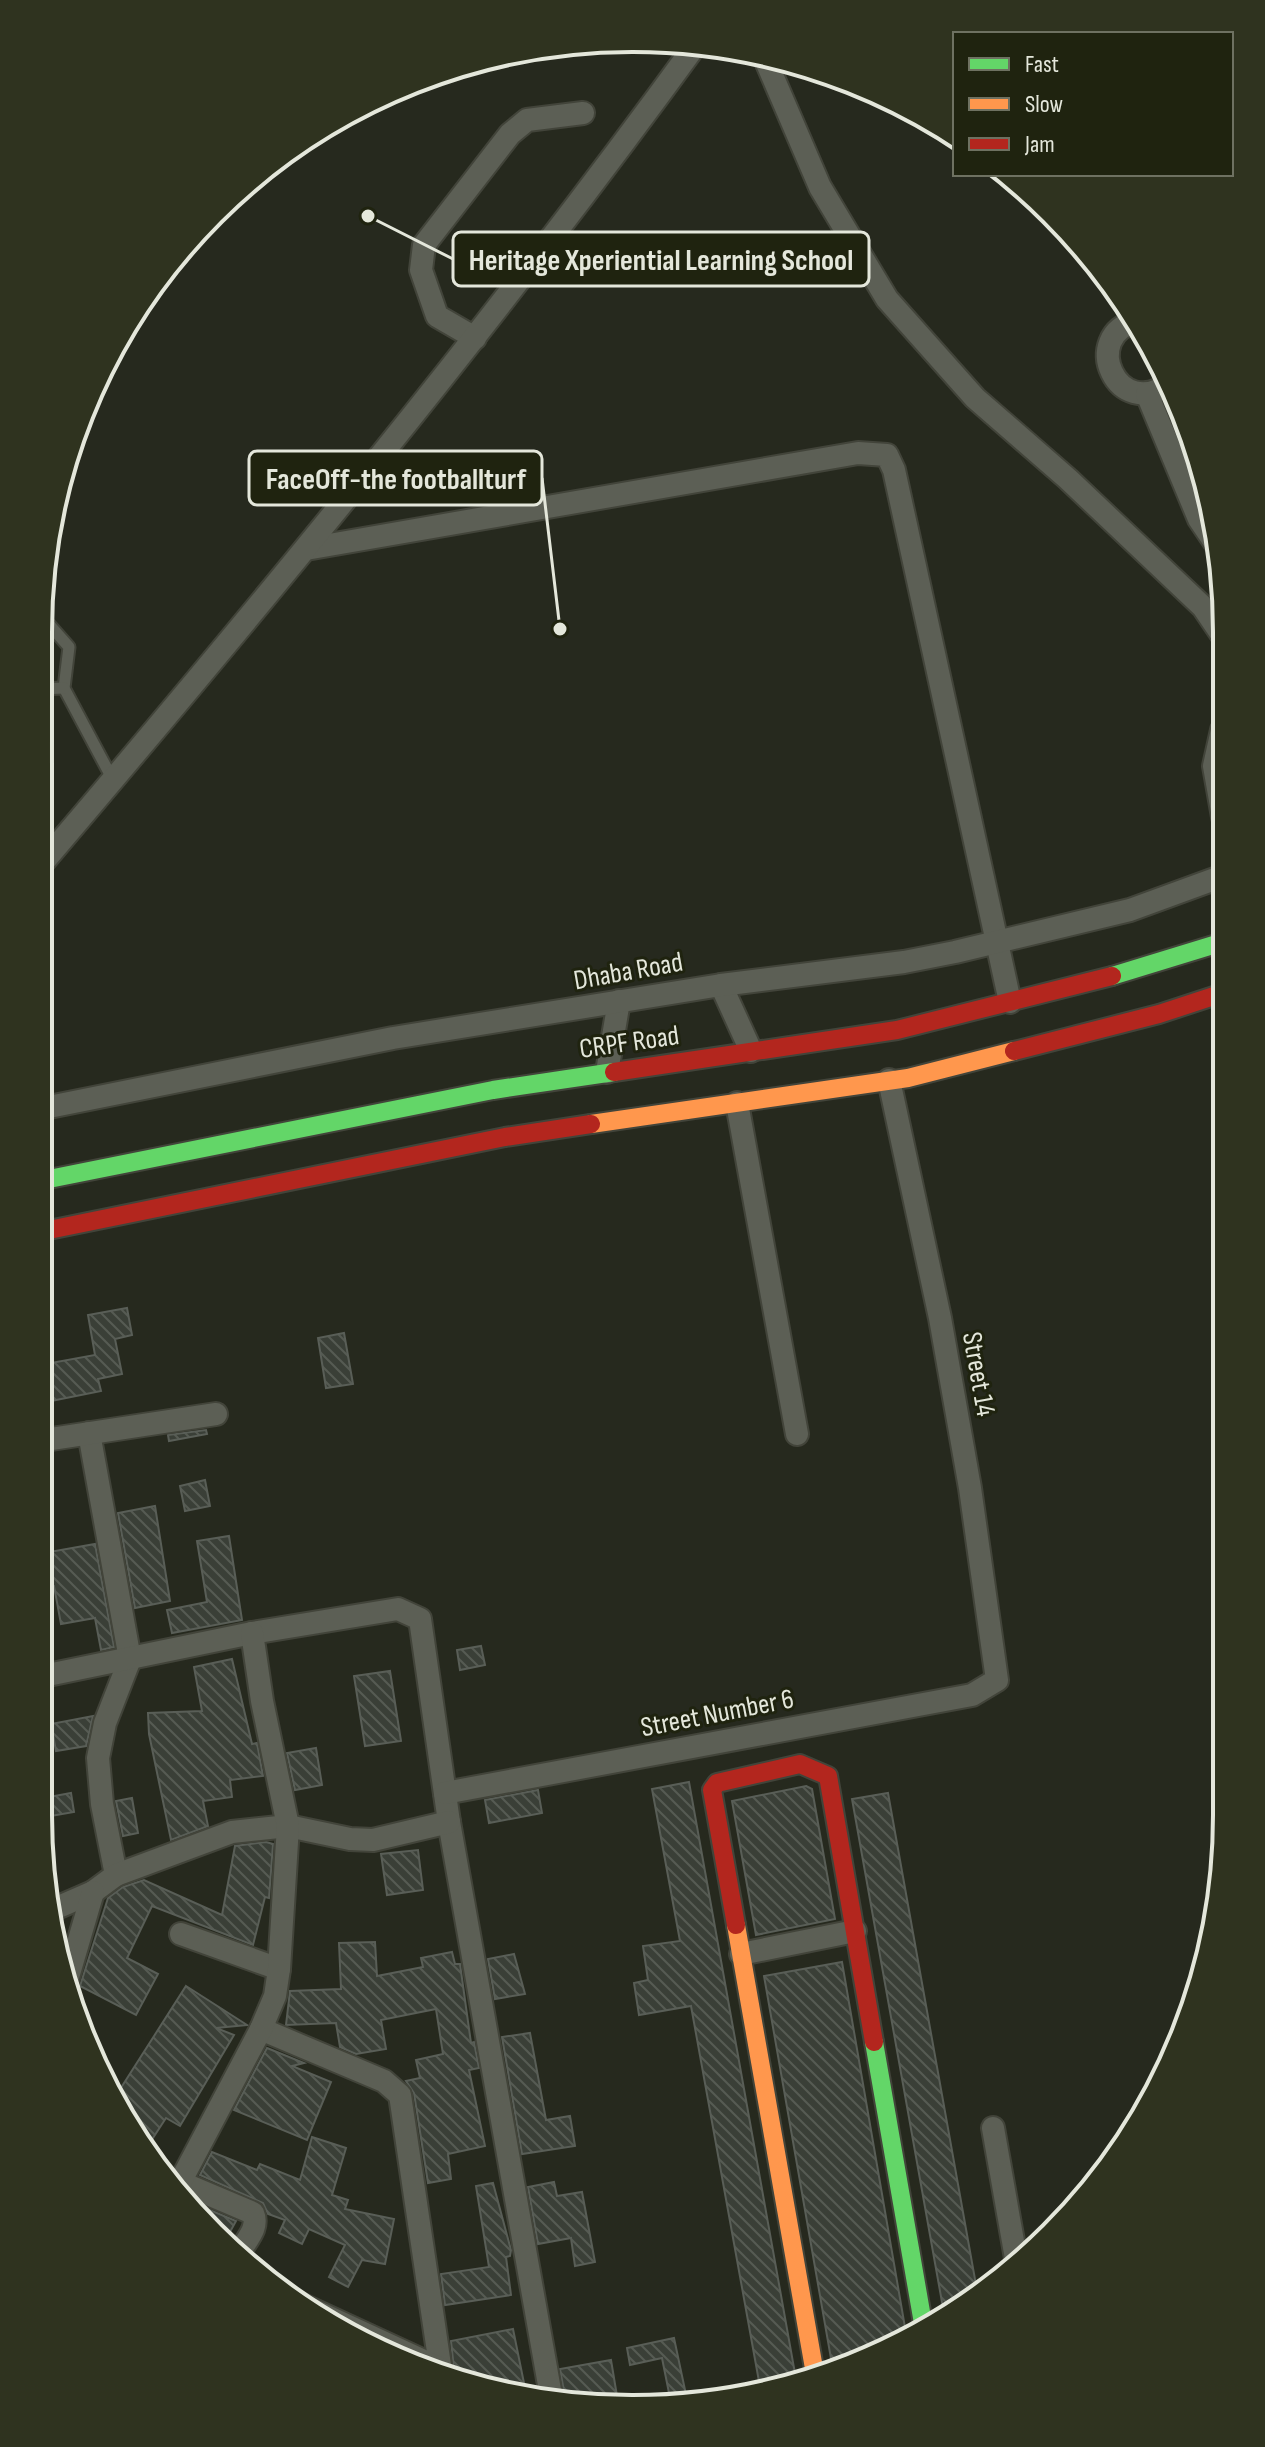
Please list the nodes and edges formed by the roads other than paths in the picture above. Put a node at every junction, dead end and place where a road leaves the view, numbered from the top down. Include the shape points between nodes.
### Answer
1 (688, 55) edge
2 (769, 69) edge
3 (583, 113) dead end
4 (1126, 327) edge
5 (475, 338) junction
6 (1159, 388) edge
7 (1147, 394) junction
8 (1203, 525) edge
9 (306, 549) junction
10 (1213, 621) edge
11 (52, 628) edge
12 (52, 688) edge
13 (64, 688) junction
14 (113, 780) junction
15 (52, 852) edge
16 (1213, 880) edge
17 (995, 943) junction
18 (1213, 945) edge
19 (721, 985) junction
20 (1213, 996) edge
21 (619, 1001) junction
22 (1010, 1002) junction
23 (751, 1051) junction
24 (607, 1072) junction
25 (889, 1080) junction
26 (737, 1103) junction
27 (52, 1106) edge
28 (52, 1178) edge
29 (52, 1229) edge
30 (216, 1414) dead end
31 (89, 1433) junction
32 (797, 1434) dead end
33 (52, 1439) edge
34 (252, 1633) junction
35 (130, 1659) junction
36 (52, 1674) edge
37 (997, 1680) joint
38 (445, 1793) junction
39 (449, 1822) junction
40 (288, 1826) junction
41 (116, 1875) junction
42 (93, 1892) junction
43 (60, 1907) edge
44 (855, 1931) junction
45 (181, 1934) dead end
46 (741, 1954) junction
47 (72, 1964) edge
48 (279, 1969) junction
49 (261, 2029) junction
50 (993, 2128) dead end
51 (181, 2179) edge
52 (191, 2191) edge
53 (244, 2245) edge
54 (1015, 2251) edge
55 (922, 2318) edge
56 (440, 2362) edge
57 (814, 2366) edge
58 (550, 2389) edge

1 - 5 street
2 - 10 street via 820,187 887,299 975,398 1068,479
3 - 5 street via 527,120 518,127 424,245 421,270 437,316
4 - 7 street via 1109,345 1111,373 1120,385
5 - 9 street
6 - 7 street
7 - 8 street
9 - 14 street
9 - 17 street via 858,453 887,455 978,844
11 - 13 lane via 69,647
12 - 13 lane
13 - 14 lane
14 - 15 street
16 - 17 street, Dhaba Road via 1130,910
17 - 19 street, Dhaba Road via 904,962
17 - 22 street
18 - 22 street, CRPF Road
19 - 21 street, Dhaba Road
19 - 23 street
20 - 25 street
21 - 24 street
21 - 27 street, Dhaba Road via 393,1038
22 - 23 street, CRPF Road via 897,1030
23 - 24 street, CRPF Road
24 - 28 street, CRPF Road
25 - 26 street
25 - 37 street, Street 14 via 940,1318
26 - 29 street via 505,1137
26 - 32 street
30 - 31 street
31 - 33 street
31 - 35 street
34 - 35 street
34 - 38 street via 398,1609 420,1619
34 - 40 street
35 - 36 street
35 - 41 street via 105,1723 98,1758
37 - 38 street, Street Number 6 via 972,1695
38 - 39 street
39 - 40 street via 373,1840
39 - 58 street
40 - 41 street via 232,1832
40 - 48 street
41 - 42 street
42 - 43 street
42 - 47 street
44 - 46 street
44 - 46 street via 828,1776 800,1764 775,1767 717,1783 712,1790
44 - 55 street
45 - 48 street
46 - 57 street
48 - 49 street
49 - 51 street
49 - 56 street via 384,2081 400,2095
50 - 54 street
52 - 53 street via 253,2213 256,2220

